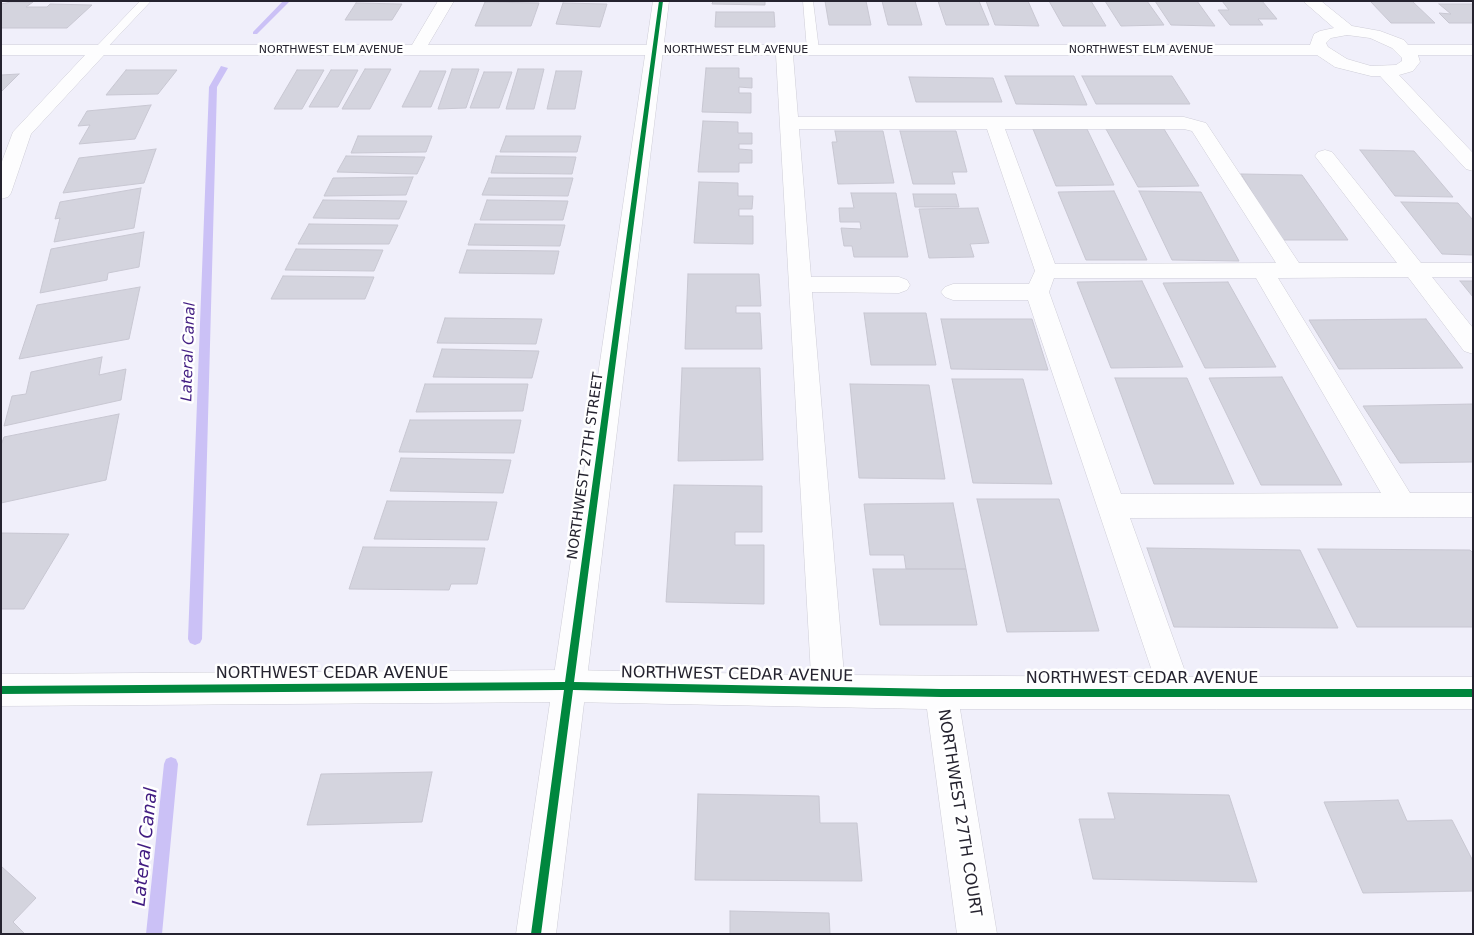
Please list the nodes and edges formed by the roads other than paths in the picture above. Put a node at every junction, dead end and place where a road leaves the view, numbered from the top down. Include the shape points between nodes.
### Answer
1 (146, 1) edge
2 (446, 1) edge
3 (661, 1) edge
4 (808, 1) edge
5 (1311, 1) edge
6 (1347, 30) junction
7 (1, 50) edge
8 (99, 50) junction
9 (417, 50) junction
10 (655, 50) junction
11 (784, 50) junction
12 (813, 50) junction
13 (1321, 50) junction
14 (1407, 50) junction
15 (1473, 50) edge
16 (1386, 72) junction
17 (789, 123) junction
18 (994, 123) junction
19 (1325, 156) dead end
20 (1473, 165) edge
21 (1, 193) edge
22 (1292, 270) junction
23 (1413, 270) junction
24 (1473, 270) edge
25 (1262, 271) junction
26 (1042, 281) junction
27 (801, 284) junction
28 (899, 285) dead end
29 (953, 292) dead end
30 (1473, 345) edge
31 (1473, 505) edge
32 (1111, 506) junction
33 (1403, 506) junction
34 (569, 686) junction
35 (1, 690) edge
36 (830, 691) junction
37 (940, 693) junction
38 (1176, 693) junction
39 (1473, 693) edge
40 (536, 934) edge
41 (978, 934) edge

1 - 8 lane
2 - 9 street
3 - 10 street, NORTHWEST 27TH STREET
4 - 12 lane
5 - 6 street
6 - 13 street via 1320,38
6 - 14 street via 1374,34
7 - 8 street, NORTHWEST ELM AVENUE
8 - 9 street, NORTHWEST ELM AVENUE
8 - 21 street via 22,132
9 - 10 street, NORTHWEST ELM AVENUE
10 - 11 street, NORTHWEST ELM AVENUE
10 - 34 street, NORTHWEST 27TH STREET
11 - 12 street, NORTHWEST ELM AVENUE
11 - 17 street
12 - 13 street, NORTHWEST ELM AVENUE
13 - 16 street via 1341,63
14 - 15 street
14 - 16 street via 1411,62 1407,67
16 - 20 street
17 - 18 street
17 - 27 street
18 - 22 street via 1184,123 1199,128
18 - 26 street
19 - 23 street
22 - 23 street
22 - 25 street
23 - 24 street
23 - 30 street
25 - 26 street
25 - 33 street
26 - 29 street
26 - 32 street
27 - 28 street
27 - 36 street
31 - 33 street
32 - 33 street
32 - 38 street
34 - 35 street, NORTHWEST CEDAR AVENUE
34 - 36 street, NORTHWEST CEDAR AVENUE
34 - 40 street, NORTHWEST 27TH STREET
36 - 37 street, NORTHWEST CEDAR AVENUE
37 - 38 street, NORTHWEST CEDAR AVENUE
37 - 41 street, NORTHWEST 27TH COURT
38 - 39 street, NORTHWEST CEDAR AVENUE

